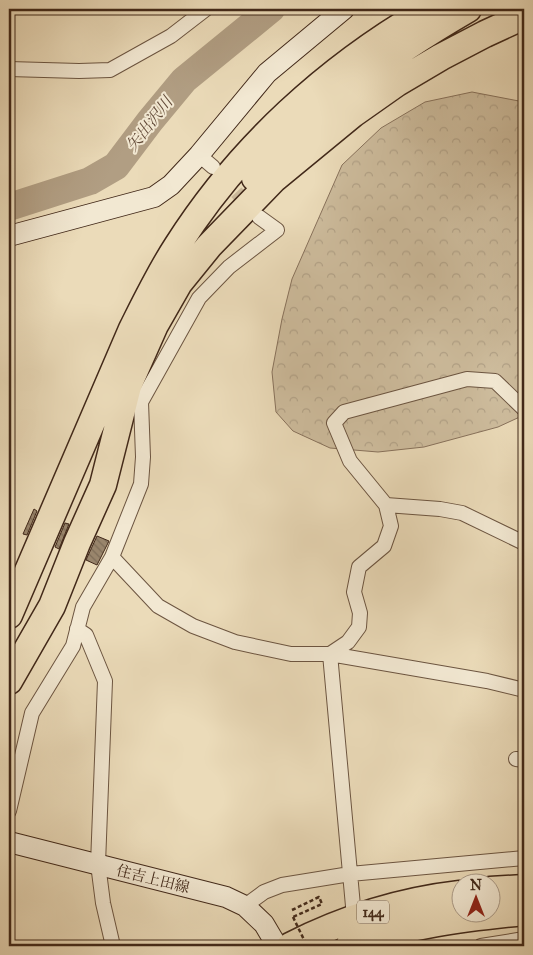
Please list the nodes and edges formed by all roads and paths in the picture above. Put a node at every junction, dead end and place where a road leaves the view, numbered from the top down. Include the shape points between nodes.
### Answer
1 (206, 9) edge
2 (344, 9) edge
3 (429, 9) edge
4 (468, 9) edge
5 (524, 16) edge
6 (9, 69) edge
7 (259, 216) tunnel mouth
8 (9, 236) edge
9 (179, 284) junction
10 (524, 409) edge
11 (386, 505) junction
12 (524, 543) edge
13 (112, 557) junction
14 (9, 615) edge
15 (77, 629) junction
16 (330, 654) junction
17 (9, 681) edge
18 (524, 690) edge
19 (9, 812) edge
20 (9, 842) edge
21 (524, 858) edge
22 (98, 864) junction
23 (350, 874) junction
24 (524, 888) edge
25 (500, 889) edge
26 (450, 896) edge
27 (245, 906) junction
28 (292, 910) dead end
29 (524, 912) edge
30 (354, 917) junction
31 (524, 939) edge
32 (113, 946) edge
33 (277, 946) edge
34 (290, 946) edge
35 (307, 946) edge
36 (349, 946) edge
37 (481, 946) edge

1 - 6 street via 171,36 110,70
2 - 8 street via 267,73 206,161 154,197
3 - 14 highway via 359,54 297,104 234,170 183,238 132,329
4 - 9 highway via 408,44 301,128 235,202
5 - 9 highway via 397,83 353,114 274,180 209,246
7 - 13 street via 277,230 229,267 199,298 141,402 141,484
9 - 17 highway via 155,325 128,386 103,485 52,606
10 - 11 street via 495,381 466,379 344,412 334,423 350,461
11 - 12 street via 462,514
11 - 16 street via 391,526 384,546 359,567 354,592 360,613 359,627 348,642
13 - 15 street via 82,607
13 - 16 street via 158,606 194,626 235,642 291,654
15 - 19 street via 73,646 32,713
15 - 22 street via 86,635 105,681
16 - 18 street
16 - 23 street
20 - 22 street, 住吉上田線
21 - 23 street
22 - 27 street, 住吉上田線 via 226,897
22 - 32 street
23 - 27 street via 282,885 264,892
23 - 30 street
24 - 25 highway
26 - 30 highway, 144 via 394,905
27 - 33 street, 住吉上田線 via 264,924
28 - 35 path, bridge via 319,898 322,904 293,917
29 - 36 highway, 144 via 413,927
30 - 34 highway, 144
31 - 37 street

